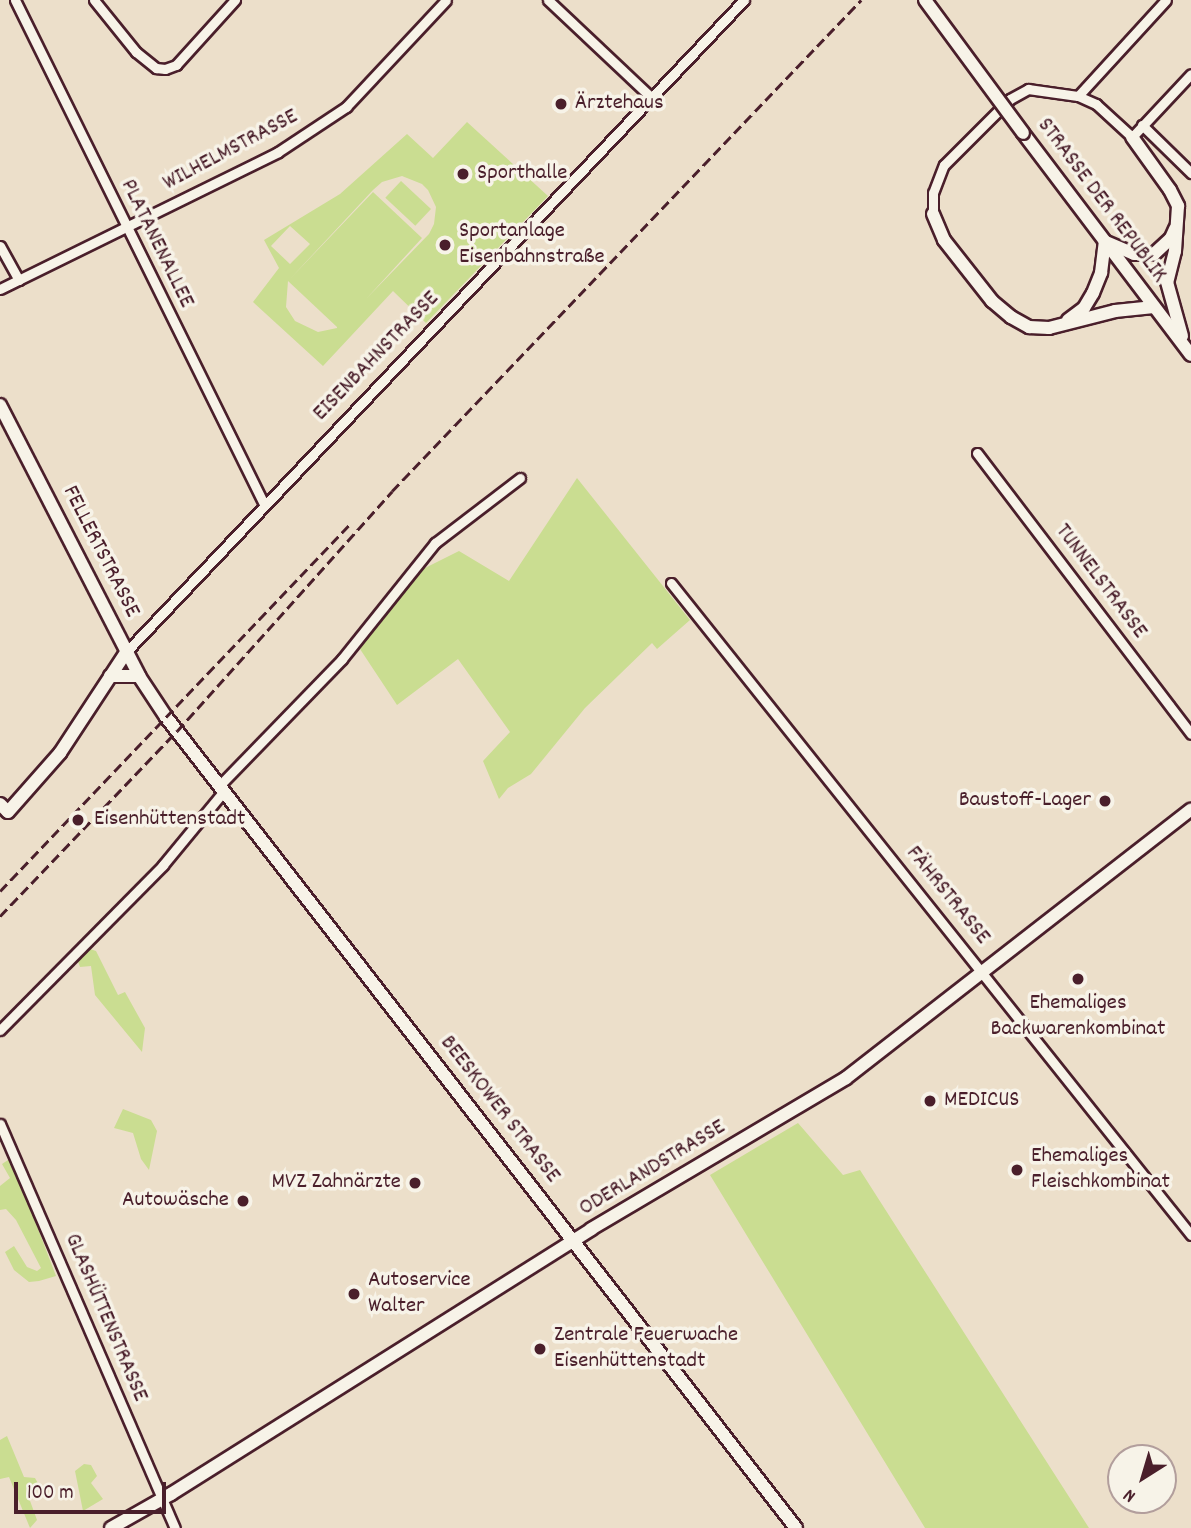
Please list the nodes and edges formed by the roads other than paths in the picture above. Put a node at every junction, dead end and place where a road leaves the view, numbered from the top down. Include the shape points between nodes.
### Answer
1 (15, 0) edge
2 (94, 0) edge
3 (235, 0) edge
4 (446, 0) edge
5 (548, 0) edge
6 (744, 0) edge
7 (925, 0) edge
8 (1166, 0) edge
9 (1191, 74) edge
10 (1183, 83) junction
11 (1191, 90) edge
12 (1078, 96) junction
13 (652, 98) junction
14 (1142, 125) junction
15 (1132, 137) junction
16 (1191, 173) edge
17 (933, 214) joint
18 (1179, 219) junction
19 (126, 228) junction
20 (1105, 242) junction
21 (0, 246) edge
22 (19, 280) junction
23 (0, 289) edge
24 (1154, 307) junction
25 (1063, 324) junction
26 (1189, 352) edge
27 (0, 405) edge
28 (977, 453) dead end
29 (520, 478) dead end
30 (264, 504) junction
31 (671, 583) dead end
32 (127, 651) junction
33 (110, 676) junction
34 (139, 676) junction
35 (166, 717) joint
36 (1191, 734) edge
37 (222, 788) junction
38 (1191, 808) edge
39 (3, 813) edge
40 (984, 972) junction
41 (0, 1030) edge
42 (0, 1124) edge
43 (1191, 1235) edge
44 (574, 1241) junction
45 (162, 1499) junction
46 (111, 1528) edge
47 (175, 1528) edge
48 (796, 1528) edge

1 - 19 street, PLATANENALLEE
2 - 3 street via 136,52 156,68 165,69 176,65
4 - 19 street, WILHELMSTRASSE via 346,107 278,152
5 - 13 street
6 - 13 street, EISENBAHNSTRASSE
7 - 20 street, STRASSE DER REPUBLIK, bridge
8 - 12 street
9 - 10 street
10 - 11 street
10 - 14 street
12 - 15 street, STRASSE DER REPUBLIK via 1096,104
12 - 17 street, STRASSE DER REPUBLIK via 1028,89 1010,99 944,165 933,193
13 - 30 street, EISENBAHNSTRASSE
14 - 15 street
14 - 16 street
15 - 18 street via 1170,190
17 - 25 street via 944,240 992,301 1029,327
18 - 20 street via 1171,238 1154,254 1134,254
18 - 26 street via 1167,282
19 - 22 street, WILHELMSTRASSE
19 - 30 street, PLATANENALLEE
20 - 24 street, STRASSE DER REPUBLIK
20 - 25 street via 1093,293 1084,308
21 - 22 street
22 - 23 street, WILHELMSTRASSE
24 - 25 street
24 - 26 street, STRASSE DER REPUBLIK
27 - 32 street, FELLERTSTRASSE
28 - 36 street, TUNNELSTRASSE
29 - 37 street via 435,543 342,659
30 - 32 street, EISENBAHNSTRASSE
31 - 40 street, FÄHRSTRASSE
32 - 33 street
32 - 34 street, FELLERTSTRASSE
33 - 34 street
33 - 39 street via 69,742
34 - 35 street, FELLERTSTRASSE
35 - 37 street, BEESKOWER STRASSE
37 - 41 street via 163,865
37 - 44 street, BEESKOWER STRASSE
38 - 40 street, ODERLANDSTRASSE
40 - 43 street, FÄHRSTRASSE
40 - 44 street, ODERLANDSTRASSE via 846,1078
42 - 45 street, GLASHÜTTENSTRASSE
44 - 45 street, ODERLANDSTRASSE
44 - 48 street, BEESKOWER STRASSE
45 - 46 street, ODERLANDSTRASSE
45 - 47 street, GLASHÜTTENSTRASSE

